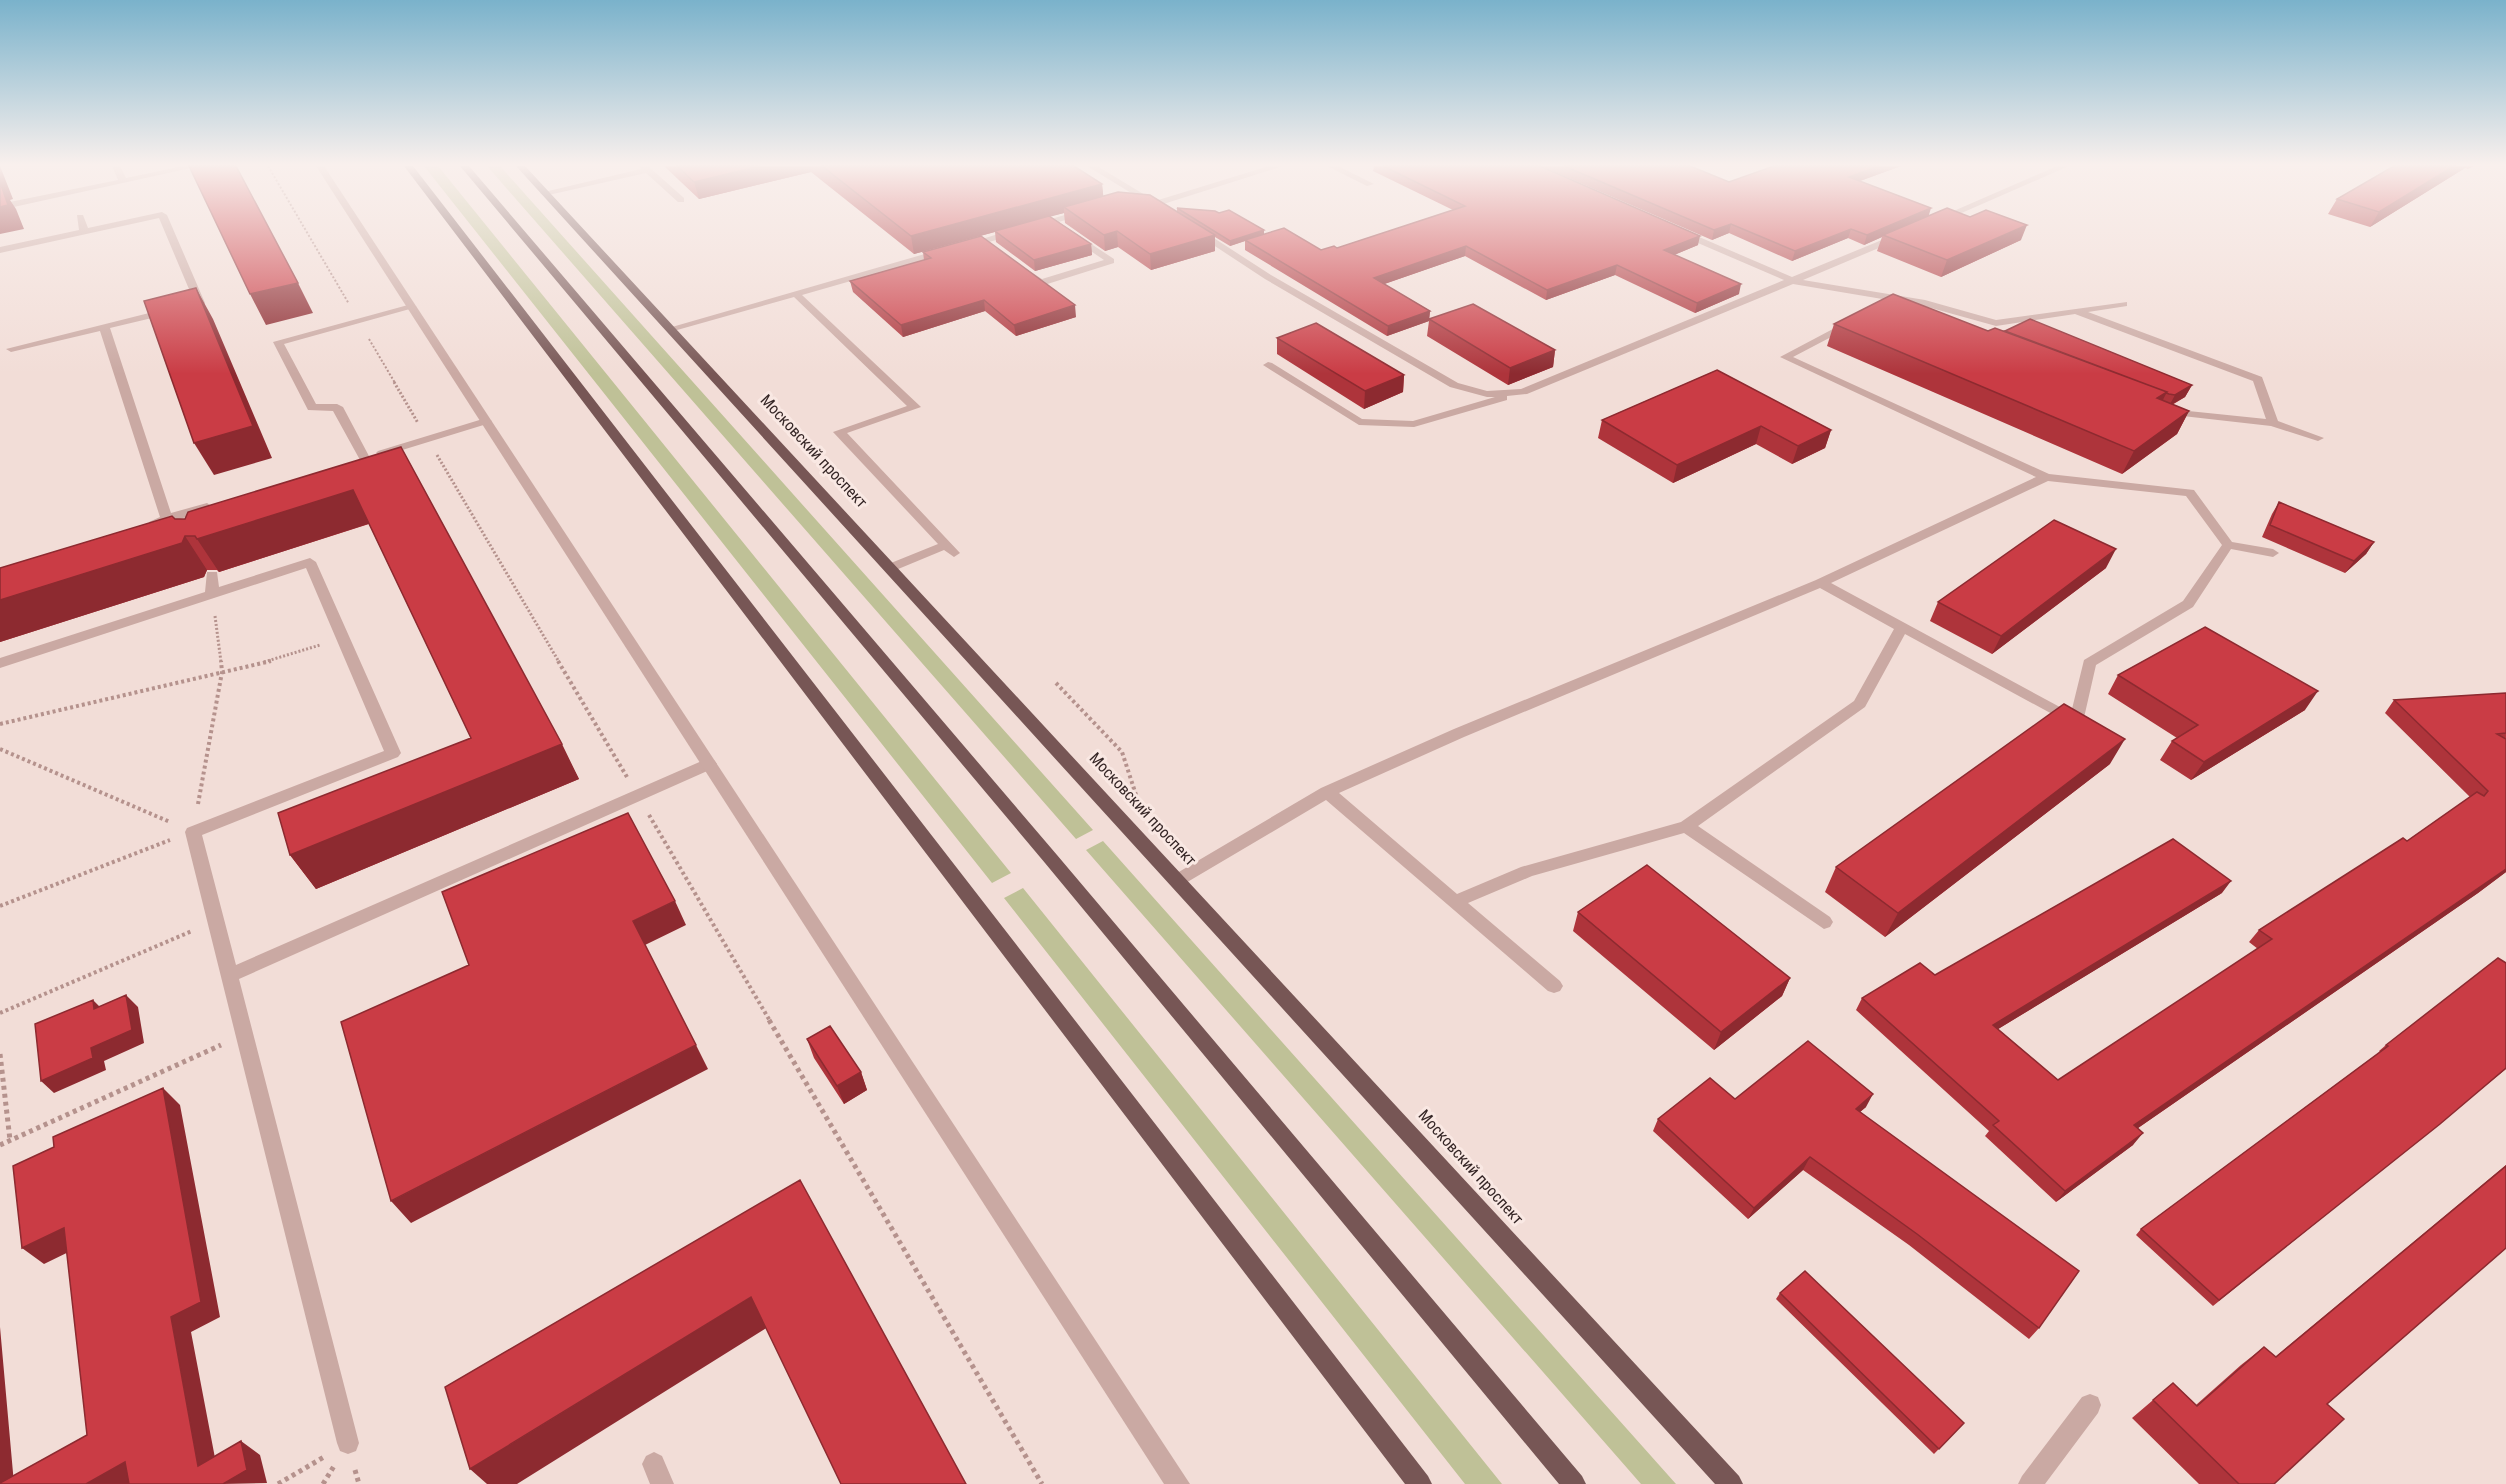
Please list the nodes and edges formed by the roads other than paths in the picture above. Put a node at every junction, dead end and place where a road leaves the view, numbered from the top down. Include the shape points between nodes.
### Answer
1 (69, 235) edge
2 (171, 235) edge
3 (365, 235) edge
4 (461, 235) edge
5 (523, 235) edge
6 (583, 235) edge
7 (1001, 235) edge
8 (1074, 235) edge
9 (1202, 235) edge
10 (1687, 235) edge
11 (1901, 235) edge
12 (984, 240) junction
13 (962, 246) edge
14 (994, 247) edge
15 (951, 249) edge
16 (0, 250) edge
17 (1022, 268) edge
18 (1793, 281) junction
19 (795, 293) junction
20 (2123, 304) dead end
21 (412, 307) junction
22 (2076, 311) junction
23 (1860, 318) edge
24 (2023, 319) junction
25 (104, 327) junction
26 (2043, 327) edge
27 (670, 328) junction
28 (11, 349) dead end
29 (1268, 365) dead end
30 (1523, 392) junction
31 (2160, 411) edge
32 (486, 421) junction
33 (2273, 423) junction
34 (2318, 438) dead end
35 (2046, 477) junction
36 (217, 504) edge
37 (167, 519) junction
38 (145, 525) edge
39 (2228, 544) junction
40 (2273, 553) dead end
41 (891, 568) junction
42 (212, 575) edge
43 (1821, 583) junction
44 (212, 594) junction
45 (1902, 627) junction
46 (0, 663) edge
47 (709, 764) junction
48 (1327, 792) junction
49 (1686, 826) junction
50 (1178, 880) junction
51 (1454, 902) junction
52 (1824, 922) dead end
53 (229, 976) junction
54 (1554, 986) dead end
55 (2090, 1405) dead end
56 (348, 1443) road end
57 (1178, 1484) edge
58 (1420, 1484) edge
59 (1574, 1484) edge
60 (1731, 1484) edge
61 (2030, 1484) edge

1 - 16 street
2 - 25 street via 200,303
3 - 21 street
4 - 58 main road
5 - 59 main road
6 - 27 main road, Московский проспект
7 - 12 street
8 - 17 street via 1111,261 1041,283
9 - 30 street via 1454,385 1487,394
10 - 18 street
11 - 18 street
12 - 13 street
12 - 14 street
15 - 19 street
18 - 24 street via 1925,303 1994,328
18 - 30 street
19 - 27 street
19 - 41 street via 915,407 839,432 950,549
20 - 22 street
21 - 32 street
21 - 32 street via 278,342 312,408 337,407 359,460
22 - 24 street
22 - 33 street via 2258,379
23 - 35 street via 1785,357
24 - 26 street
25 - 28 street
25 - 37 street
27 - 41 main road, Московский проспект
29 - 30 street via 1359,422 1414,424
31 - 33 street
32 - 47 street
33 - 34 street
35 - 39 street via 2190,493
35 - 43 street
36 - 37 street via 185,518
37 - 38 street
39 - 40 street
39 - 45 street via 2188,604 2089,663 2076,722
41 - 50 main road, Московский проспект
42 - 44 street
43 - 45 street
43 - 48 street
44 - 46 street
44 - 53 street via 310,562 393,753 193,832
45 - 49 street via 1860,704
47 - 53 street
47 - 57 street
48 - 50 street
48 - 51 street
49 - 51 street via 1527,871
49 - 52 street
50 - 60 main road, Московский проспект
51 - 54 street
53 - 56 street
55 - 61 street

